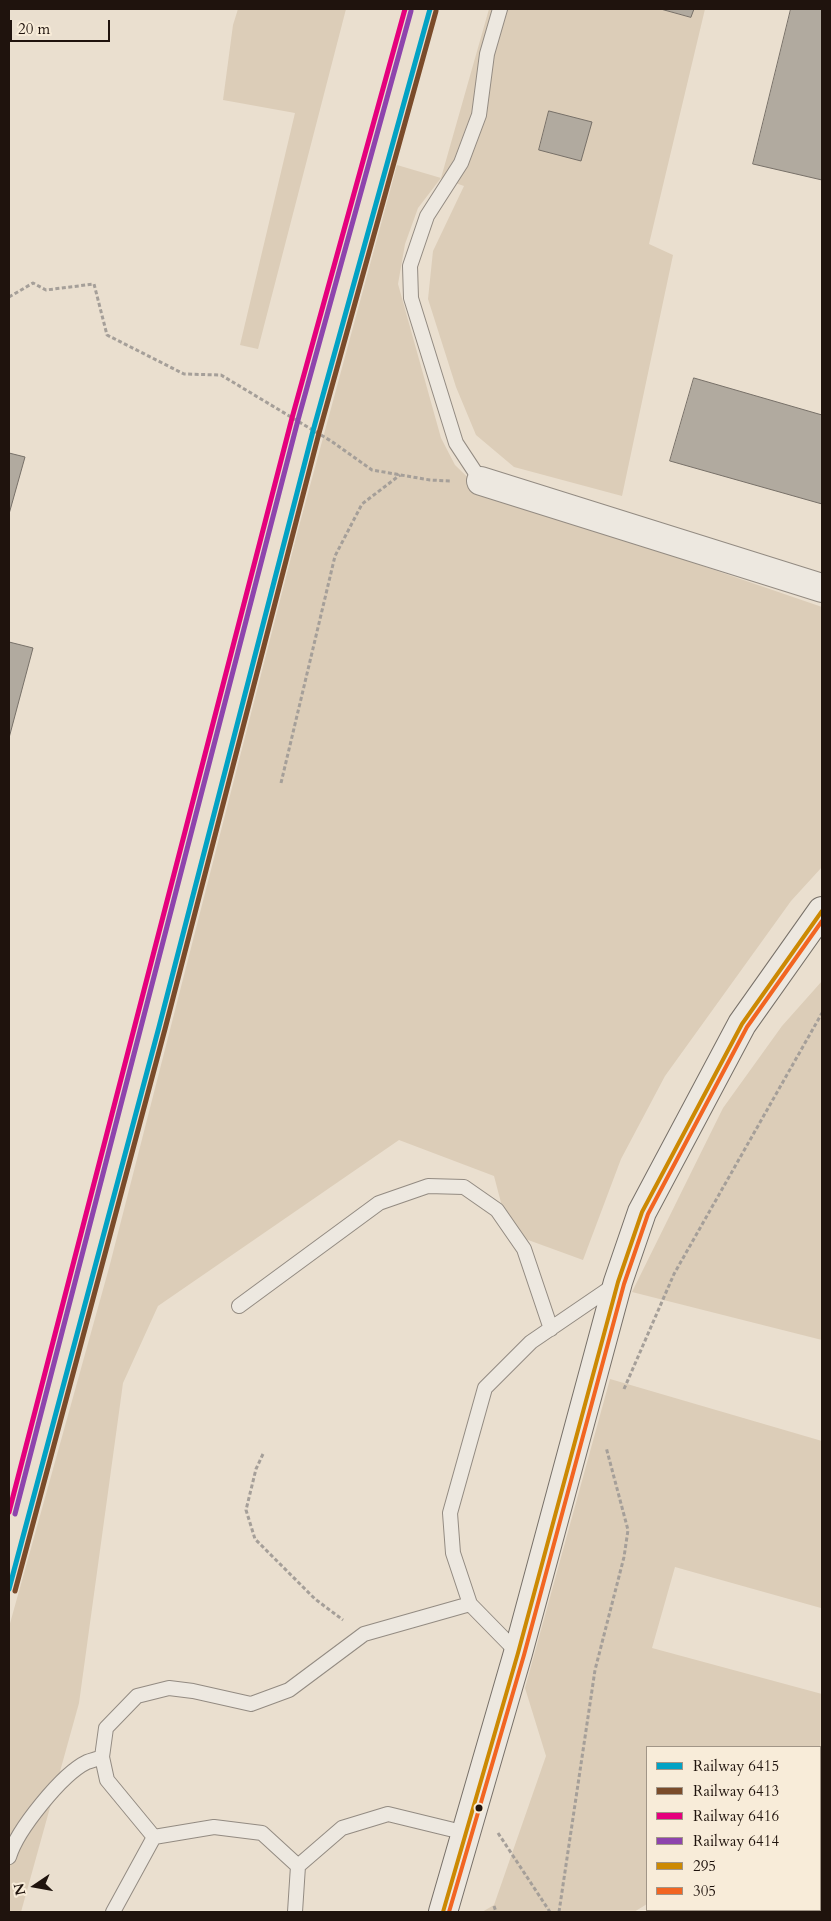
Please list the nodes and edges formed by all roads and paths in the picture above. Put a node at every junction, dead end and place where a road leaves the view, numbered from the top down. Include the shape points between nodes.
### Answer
1 (500, 9) edge
2 (9, 297) edge
3 (401, 475) junction
4 (481, 481) junction
5 (822, 588) edge
6 (281, 783) dead end
7 (822, 912) edge
8 (822, 1013) edge
9 (618, 1282) junction
10 (239, 1306) dead end
11 (551, 1329) junction
12 (620, 1397) dead end
13 (608, 1440) dead end
14 (263, 1454) dead end
15 (470, 1604) junction
16 (364, 1634) junction
17 (518, 1653) junction
18 (102, 1757) junction
19 (476, 1799) junction
20 (466, 1833) junction
21 (154, 1836) junction
22 (9, 1857) edge
23 (298, 1866) junction
24 (494, 1906) dead end
25 (113, 1912) edge
26 (295, 1912) edge
27 (443, 1912) edge
28 (496, 1912) edge
29 (550, 1912) edge
30 (559, 1912) edge

1 - 4 lane via 487,54 479,115 461,163 426,216 410,266 411,298 456,443
2 - 3 path via 33,283 46,290 94,284 107,335 184,374 221,375 331,441 372,470
3 - 4 path via 430,480
3 - 6 path via 362,504 335,556
4 - 5 main road
7 - 9 main road via 742,1024 642,1212
8 - 12 path via 674,1274
9 - 11 lane
9 - 17 main road
10 - 11 lane via 379,1203 428,1186 464,1187 497,1210 524,1249
11 - 15 lane via 531,1342 485,1388 450,1513 453,1553
13 - 30 path via 606,1448 628,1530 596,1670
14 - 16 path via 246,1510 255,1539 315,1599
15 - 16 lane
15 - 17 lane
16 - 18 lane via 290,1690 252,1704 169,1688 137,1696 106,1728
17 - 19 main road
18 - 21 lane via 107,1780
18 - 22 lane via 87,1762 41,1804
19 - 20 main road
19 - 29 path
20 - 23 lane via 388,1814 342,1828
20 - 27 main road
21 - 23 lane via 214,1827 262,1833
21 - 25 lane
23 - 26 lane
24 - 28 path

